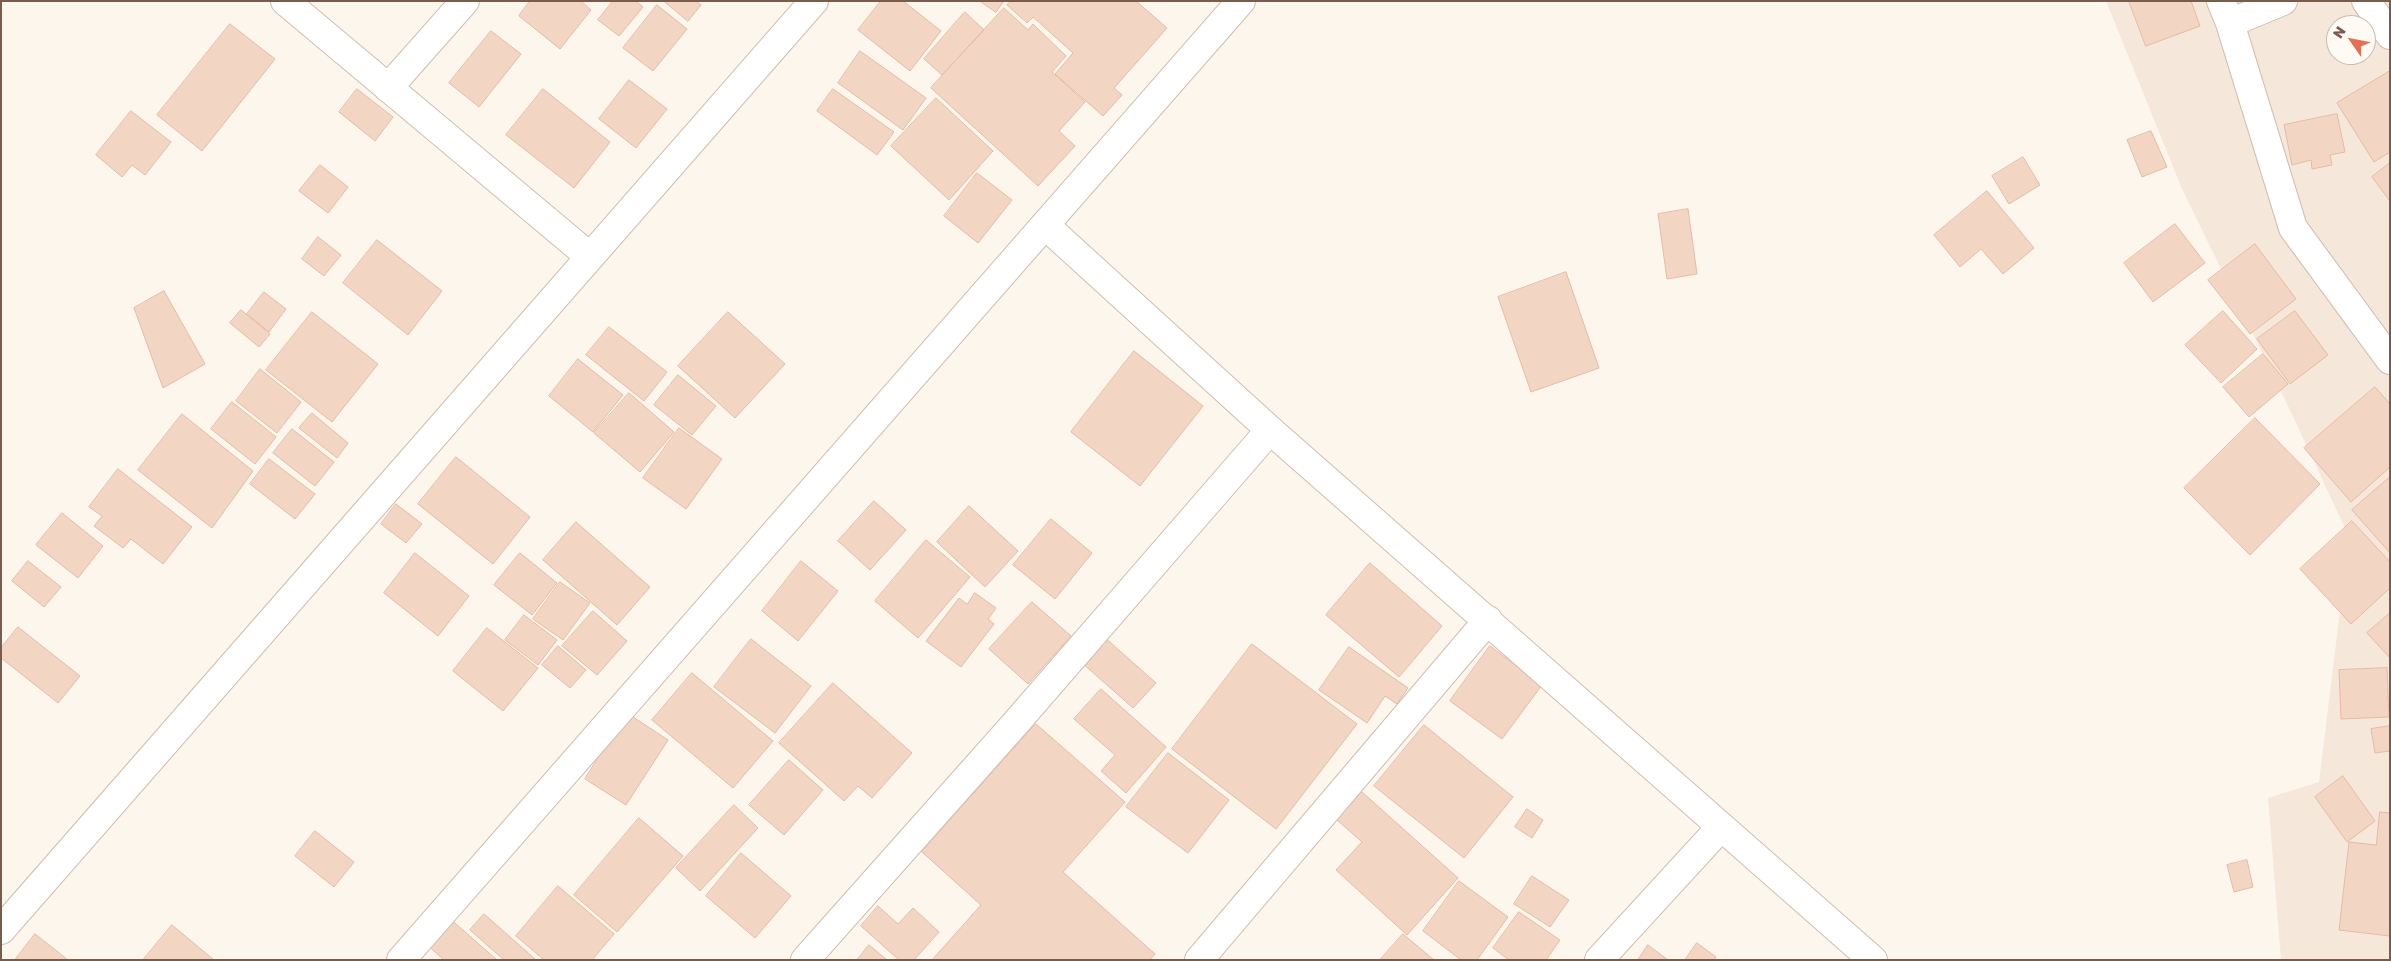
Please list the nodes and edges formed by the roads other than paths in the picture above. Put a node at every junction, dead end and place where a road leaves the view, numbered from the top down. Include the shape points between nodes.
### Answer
1 (285, 1) edge
2 (465, 1) edge
3 (814, 1) edge
4 (1241, 1) edge
5 (2283, 1) edge
6 (2366, 1) edge
7 (2226, 12) edge
8 (2390, 35) edge
9 (388, 88) junction
10 (1046, 226) junction
11 (589, 256) junction
12 (2390, 360) edge
13 (1270, 430) junction
14 (1488, 620) junction
15 (1721, 827) junction
16 (6, 914) edge
17 (401, 960) edge
18 (805, 960) edge
19 (1199, 960) edge
20 (1599, 960) edge
21 (1873, 960) edge

1 - 9 street
2 - 9 street
3 - 11 street
4 - 10 street
5 - 7 street
6 - 8 street
7 - 12 street via 2293,228
9 - 11 street
10 - 13 street
10 - 17 street
11 - 16 street
13 - 14 street
13 - 18 street
14 - 15 street
14 - 19 street
15 - 20 street
15 - 21 street

